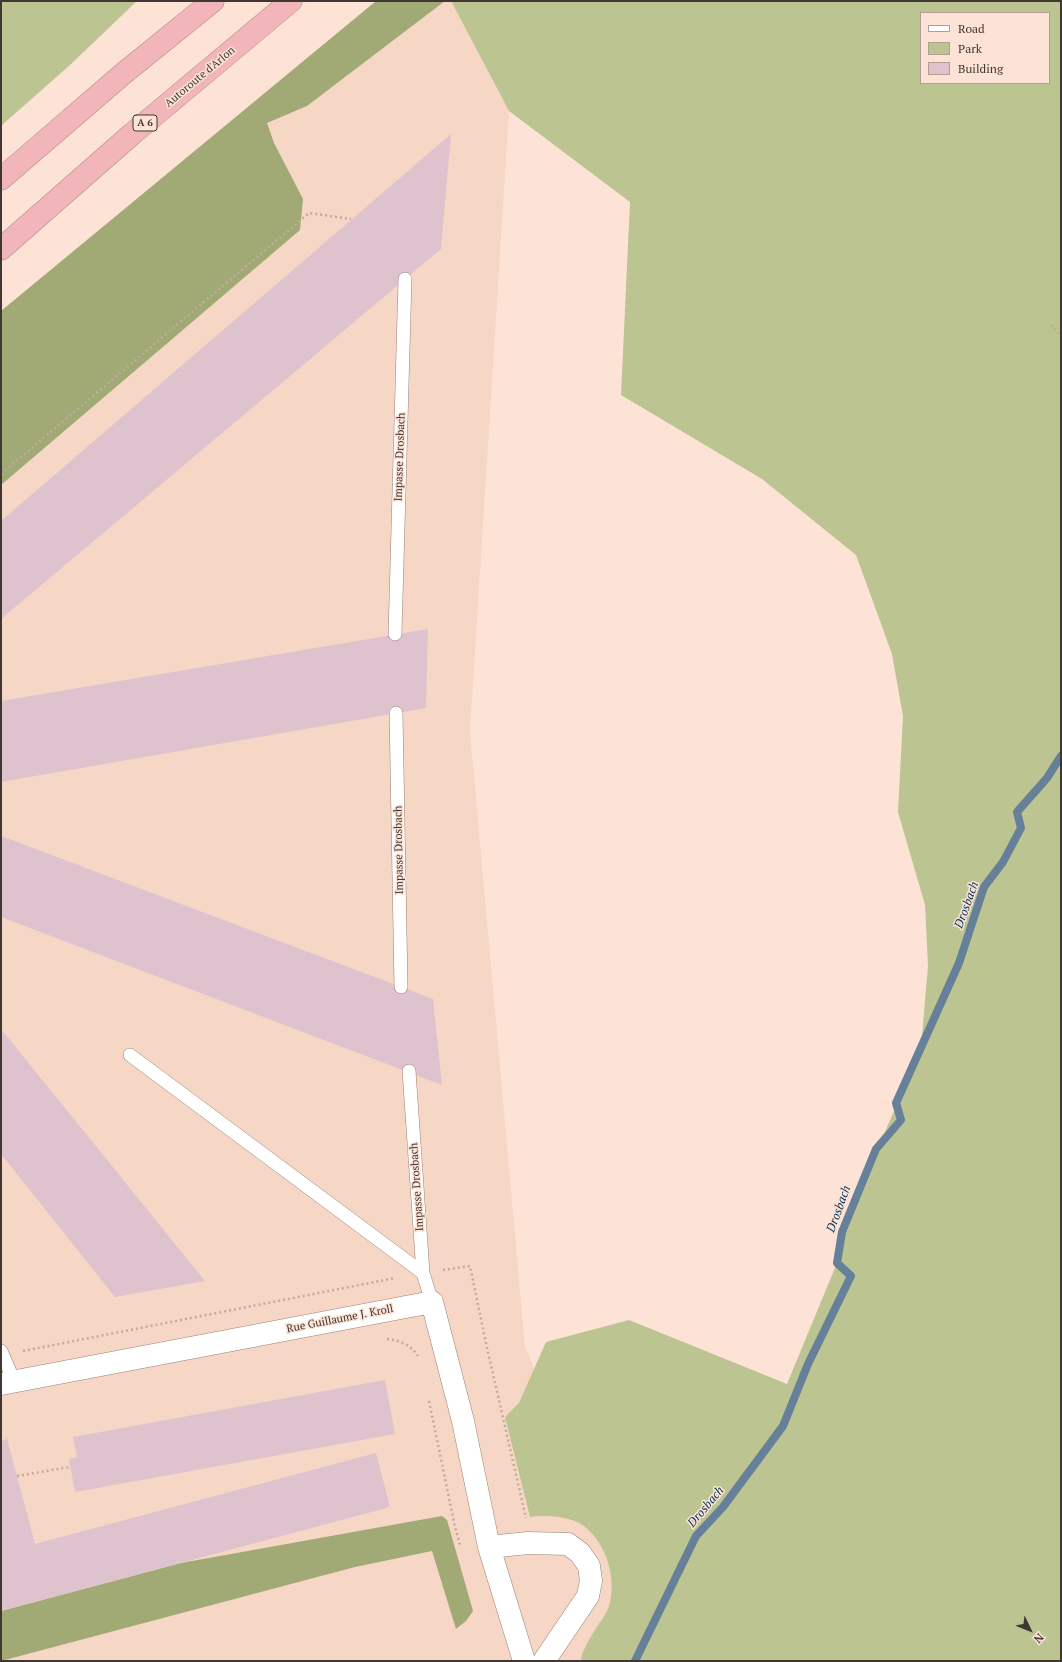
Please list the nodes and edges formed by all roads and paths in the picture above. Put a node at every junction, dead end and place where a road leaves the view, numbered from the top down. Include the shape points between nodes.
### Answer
1 (213, 1) edge
2 (291, 1) edge
3 (1, 179) edge
4 (351, 219) dead end
5 (1, 248) edge
6 (405, 279) dead end
7 (1051, 325) dead end
8 (1061, 336) edge
9 (1, 474) edge
10 (395, 634) dead end
11 (396, 713) dead end
12 (401, 987) dead end
13 (130, 1055) dead end
14 (409, 1071) dead end
15 (423, 1273) junction
16 (432, 1302) junction
17 (386, 1338) dead end
18 (487, 1348) dead end
19 (1, 1351) edge
20 (419, 1358) dead end
21 (8, 1382) edge
22 (428, 1394) dead end
23 (70, 1467) dead end
24 (17, 1476) dead end
25 (532, 1520) dead end
26 (489, 1547) junction
27 (462, 1550) dead end
28 (524, 1661) edge
29 (544, 1661) edge

1 - 3 highway via 124,73
2 - 5 highway, Autoroute d'Arlon / A 6
4 - 9 path via 309,213
6 - 10 lane, Impasse Drosbach
7 - 8 path
11 - 12 lane, Impasse Drosbach
13 - 15 lane
14 - 15 lane, Impasse Drosbach
15 - 16 lane, Impasse Drosbach
16 - 21 street, Rue Guillaume J. Kroll
16 - 26 street via 463,1421
17 - 20 path via 399,1340
18 - 25 path via 526,1520
19 - 21 lane
22 - 27 path
23 - 24 path
26 - 28 street
26 - 29 street via 528,1543 568,1544 580,1553 589,1566 591,1580 588,1596

